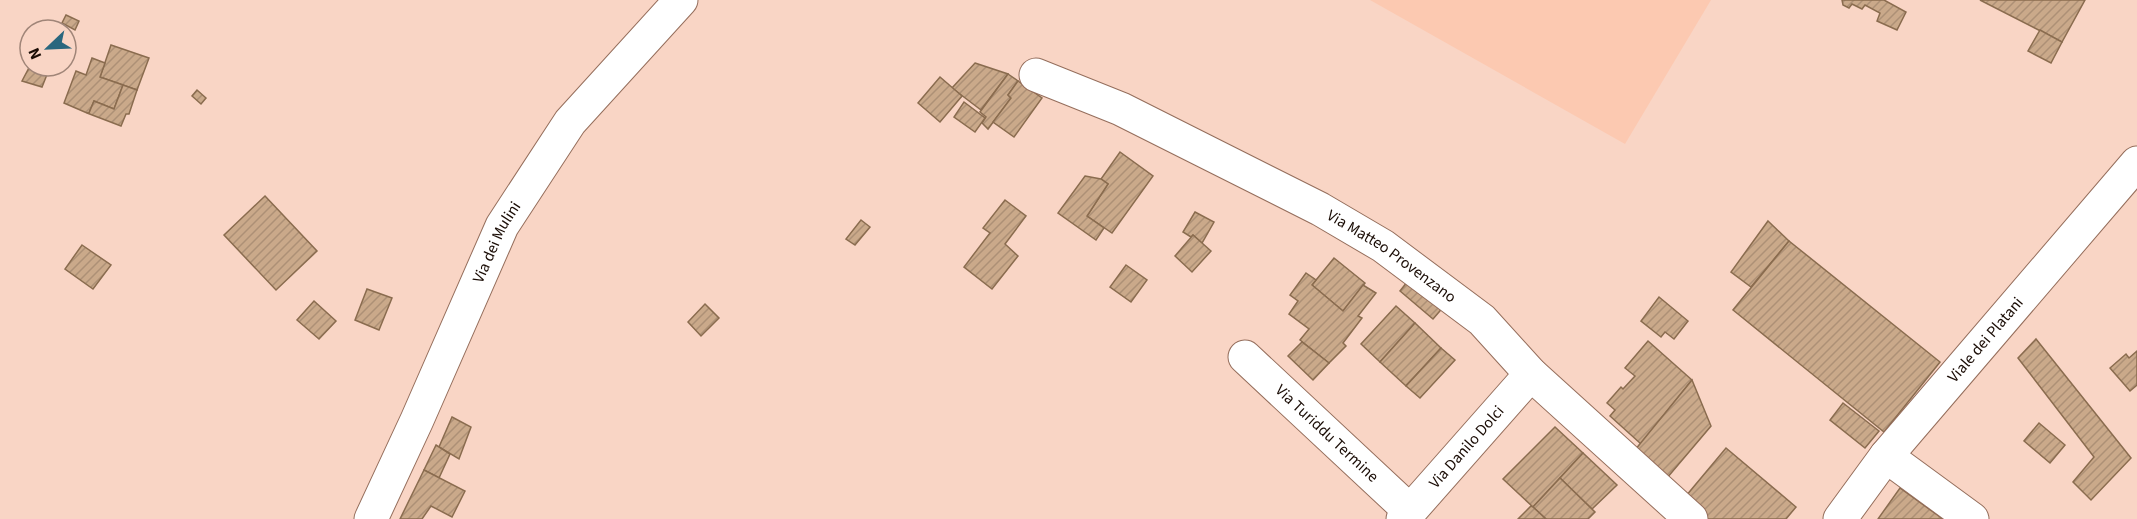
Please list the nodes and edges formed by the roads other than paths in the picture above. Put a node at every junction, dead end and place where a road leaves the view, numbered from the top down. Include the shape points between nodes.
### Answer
1 (681, 0) edge
2 (1036, 75) dead end
3 (2136, 168) edge
4 (1245, 357) dead end
5 (1531, 374) junction
6 (1886, 456) junction
7 (1417, 513) edge
8 (371, 519) edge
9 (1691, 519) edge
10 (1840, 519) edge
11 (1972, 519) edge

1 - 8 street, Via dei Mulini via 570,122 502,226
2 - 5 street, Via Matteo Provenzano via 1121,110 1383,246 1482,320
3 - 6 street, Viale dei Platani
4 - 7 street, Via Turiddu Termine
5 - 7 street, Via Danilo Dolci
5 - 9 street, Via Matteo Provenzano
6 - 10 street, Viale dei Platani
6 - 11 street

